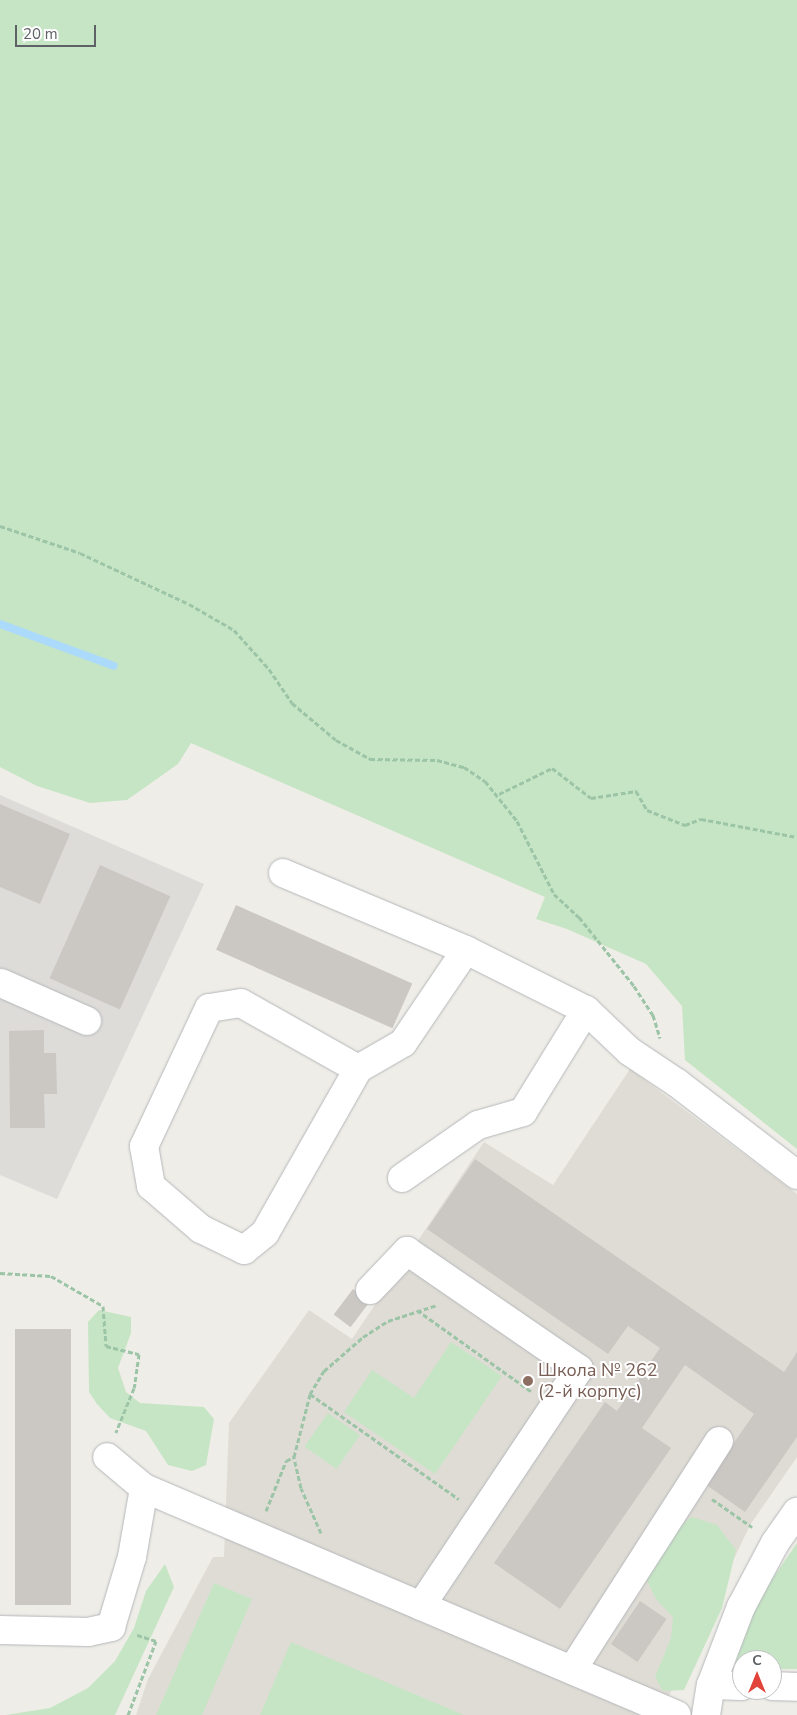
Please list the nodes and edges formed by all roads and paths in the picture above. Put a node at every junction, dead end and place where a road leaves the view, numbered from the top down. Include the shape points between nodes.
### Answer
1 (0, 526) edge
2 (498, 794) junction
3 (797, 837) edge
4 (283, 873) dead end
5 (466, 950) junction
6 (0, 984) edge
7 (586, 1010) junction
8 (87, 1021) dead end
9 (661, 1041) dead end
10 (358, 1068) junction
11 (797, 1175) edge
12 (402, 1178) dead end
13 (0, 1273) edge
14 (370, 1290) dead end
15 (445, 1304) dead end
16 (416, 1310) junction
17 (310, 1394) junction
18 (553, 1408) junction
19 (719, 1441) dead end
20 (107, 1457) joint
21 (294, 1457) junction
22 (691, 1484) junction
23 (144, 1488) junction
24 (797, 1512) edge
25 (480, 1513) junction
26 (264, 1517) dead end
27 (326, 1542) dead end
28 (775, 1543) junction
29 (421, 1606) junction
30 (111, 1627) junction
31 (0, 1630) edge
32 (572, 1670) junction
33 (711, 1685) junction
34 (732, 1686) edge
35 (782, 1686) edge
36 (797, 1687) edge
37 (128, 1715) edge
38 (677, 1715) edge
39 (706, 1715) edge

1 - 2 path via 80,553 188,604 234,630 269,669 292,703 336,740 370,759 437,760 464,767
2 - 3 path via 552,768 591,798 636,791 647,810 685,825 701,819
2 - 9 path via 517,821 554,894 579,917 634,986 653,1015
4 - 5 lane
5 - 7 lane
5 - 10 lane via 404,1043
6 - 8 lane
7 - 11 lane via 629,1051 677,1083
7 - 12 lane via 523,1112 478,1125
10 - 10 lane via 265,1232 244,1250 201,1229 151,1186 144,1146 209,1008 241,1003
13 - 20 path via 51,1276 103,1306 106,1346 139,1354 134,1388
14 - 18 lane via 407,1250 579,1369
15 - 16 path
16 - 17 path via 388,1321 340,1355 324,1371
16 - 18 path
17 - 21 path
17 - 25 path
18 - 25 lane
19 - 22 lane
20 - 23 lane
21 - 26 path via 286,1461
21 - 27 path via 301,1488
22 - 28 path
22 - 32 lane
23 - 29 lane
23 - 30 lane via 132,1557
24 - 28 lane
25 - 29 lane
28 - 33 lane via 740,1607
29 - 32 lane
30 - 31 lane via 88,1632
30 - 37 path via 156,1641
32 - 38 lane
33 - 34 lane
33 - 39 lane
35 - 36 lane

